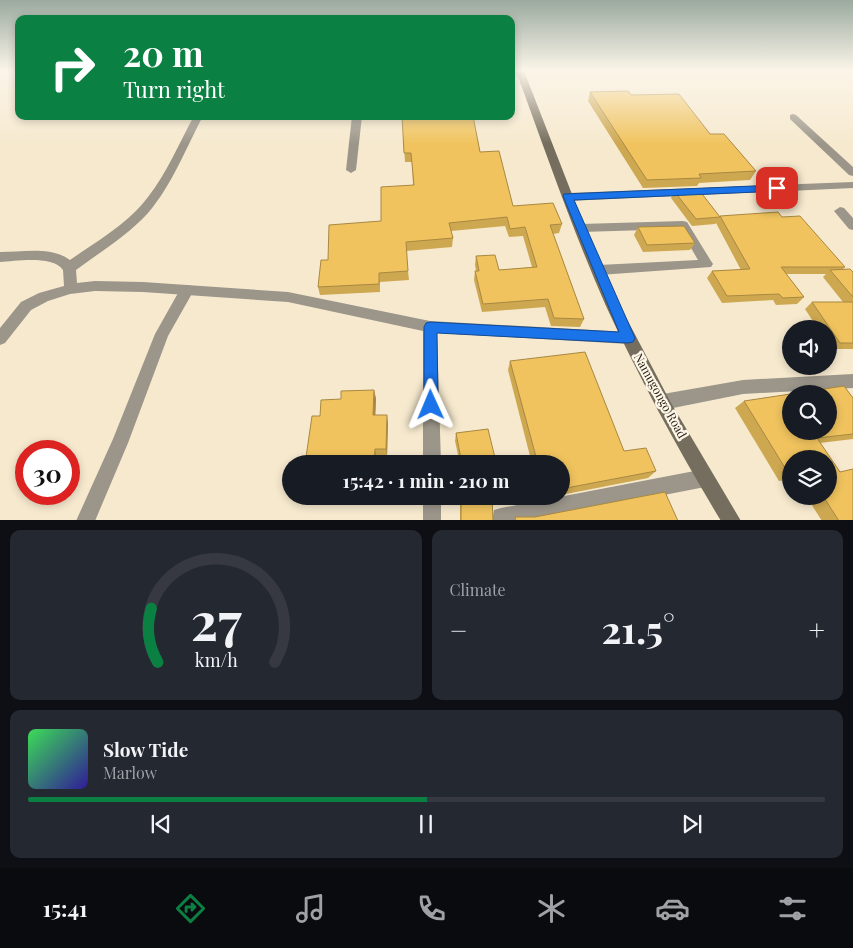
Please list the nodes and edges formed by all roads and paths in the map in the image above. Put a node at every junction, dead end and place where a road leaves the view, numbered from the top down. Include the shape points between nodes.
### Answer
1 (526, 95) edge
2 (793, 116) dead end
3 (197, 120) edge
4 (357, 120) edge
5 (351, 170) dead end
6 (853, 174) edge
7 (853, 185) edge
8 (568, 196) junction
9 (840, 211) dead end
10 (853, 226) edge
11 (581, 228) junction
12 (0, 257) edge
13 (69, 268) junction
14 (599, 270) junction
15 (70, 289) junction
16 (187, 290) junction
17 (430, 327) junction
18 (628, 338) junction
19 (0, 339) edge
20 (853, 381) edge
21 (663, 402) junction
22 (432, 455) edge
23 (705, 478) junction
24 (432, 505) edge
25 (85, 520) edge
26 (432, 520) edge
27 (501, 520) edge
28 (732, 520) edge

1 - 8 main road, Namugongo Road
2 - 6 street
3 - 13 street via 151,202
4 - 5 street
7 - 8 street
8 - 11 main road, Namugongo Road
9 - 10 street
11 - 14 main road, Namugongo Road
11 - 14 street via 683,225 707,264
12 - 13 street via 48,256 63,260
13 - 15 street
14 - 18 main road, Namugongo Road
15 - 16 street via 95,286
15 - 19 street via 26,306
16 - 17 street via 288,297
16 - 25 street via 162,334 120,443
17 - 18 street
17 - 22 street
18 - 21 main road, Namugongo Road
20 - 21 street via 743,387
21 - 23 main road, Namugongo Road
23 - 27 street via 501,517
23 - 28 main road, Namugongo Road
24 - 26 street

